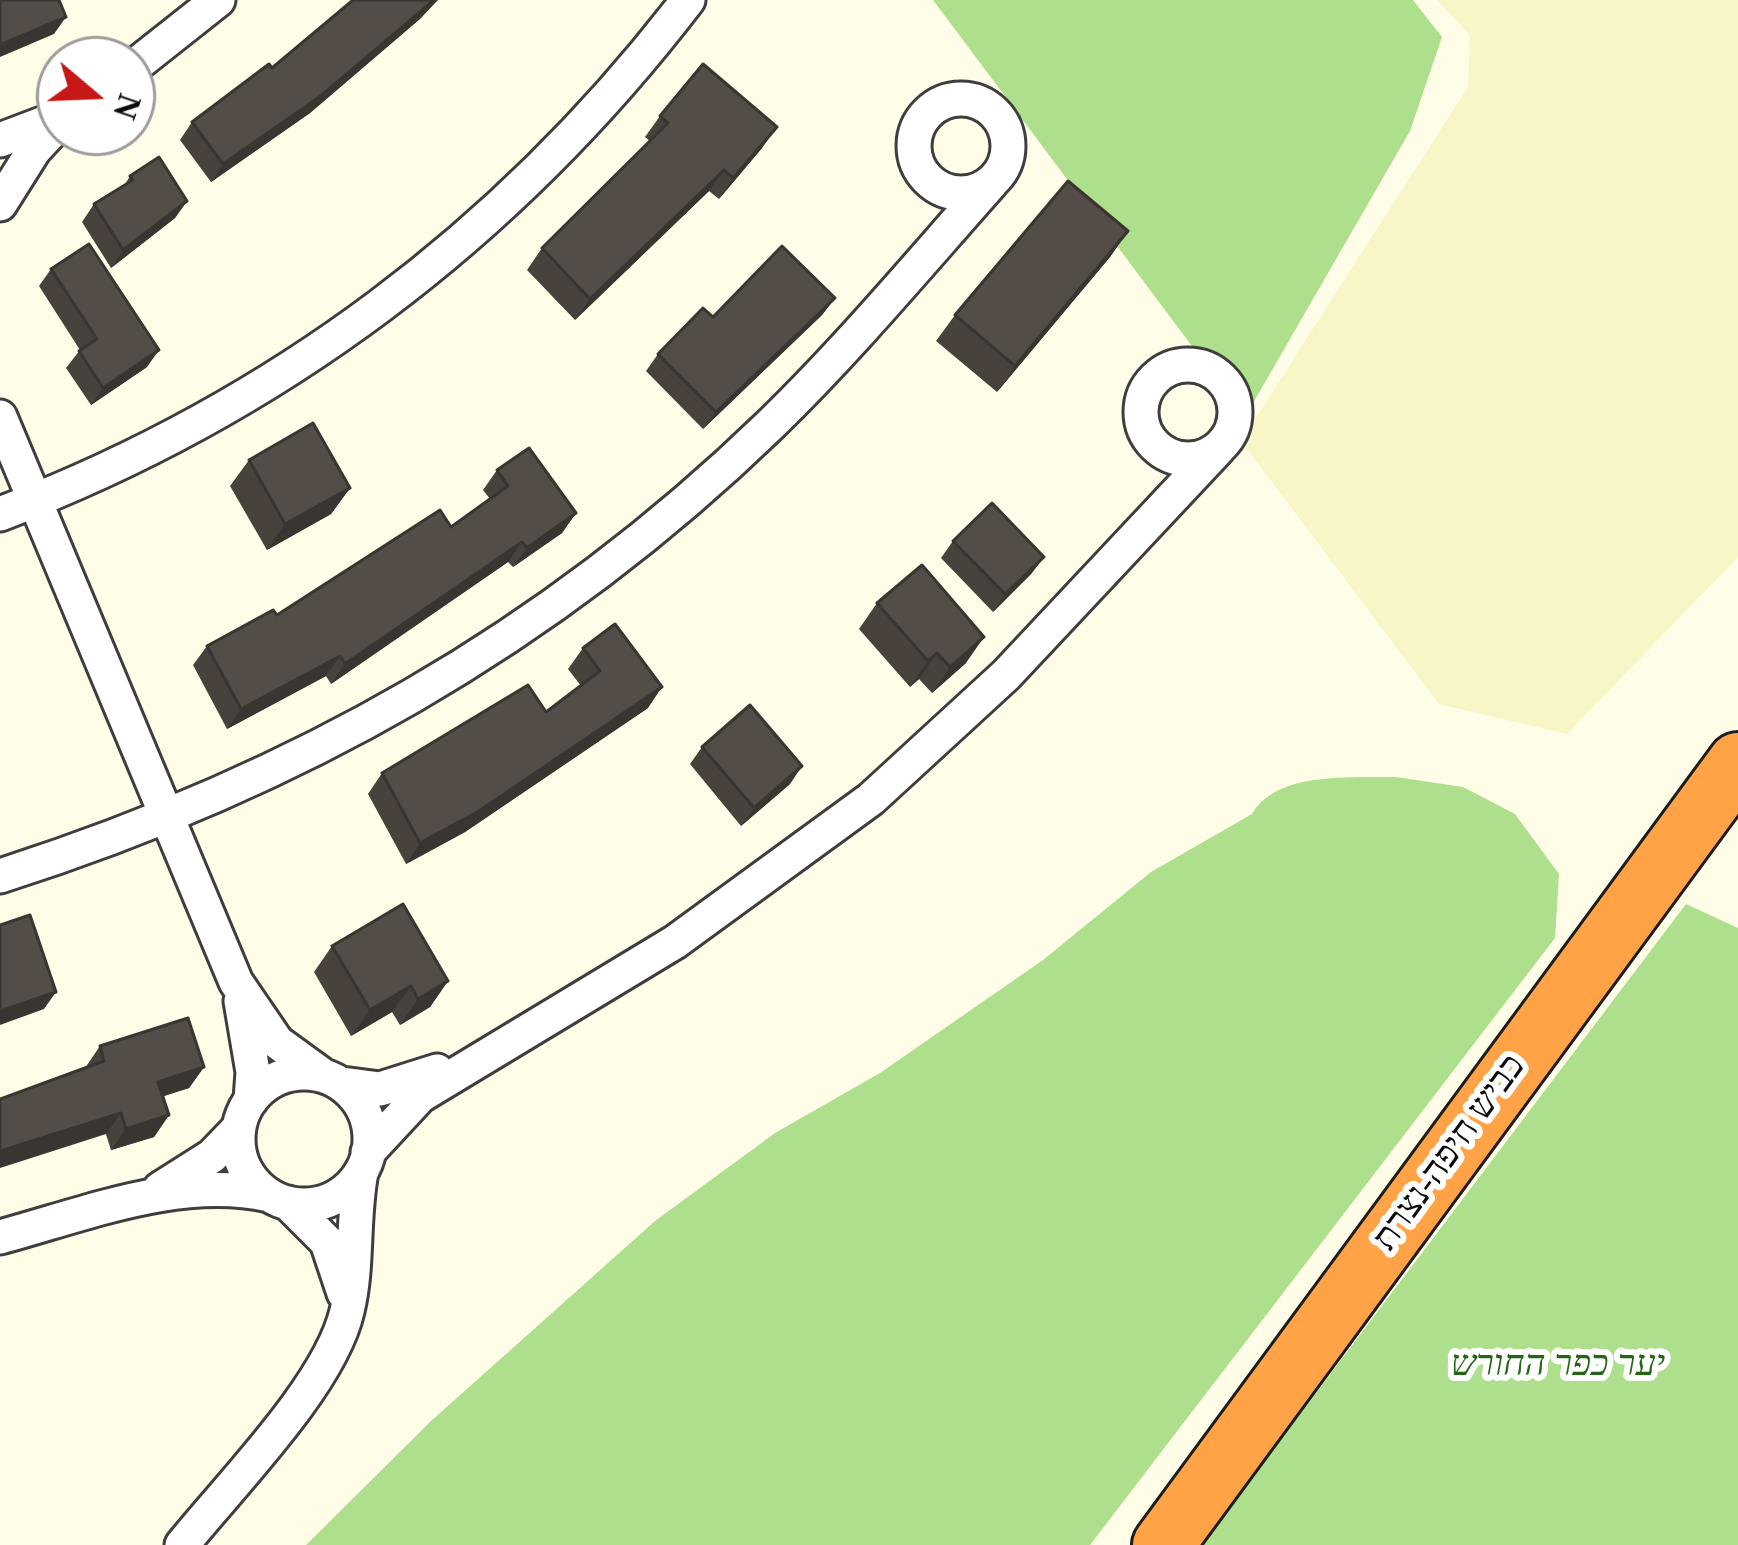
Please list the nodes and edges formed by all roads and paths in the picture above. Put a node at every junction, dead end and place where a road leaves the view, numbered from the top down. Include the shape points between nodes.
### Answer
1 (218, 0) edge
2 (688, 0) edge
3 (156, 49) edge
4 (36, 128) edge
5 (0, 140) edge
6 (36, 148) edge
7 (927, 180) junction
8 (992, 183) junction
9 (0, 204) edge
10 (908, 279) junction
11 (0, 417) edge
12 (1154, 446) junction
13 (1218, 448) junction
14 (35, 501) junction
15 (0, 514) edge
16 (1137, 538) junction
17 (1738, 763) edge
18 (168, 820) junction
19 (0, 876) edge
20 (236, 982) junction
21 (495, 1048) junction
22 (332, 1079) junction
23 (244, 1114) junction
24 (365, 1162) junction
25 (142, 1199) junction
26 (278, 1199) junction
27 (0, 1237) edge
28 (341, 1330) junction
29 (182, 1545) edge
30 (1163, 1545) edge

1 - 3 street
2 - 14 street via 596,115 424,276 199,424
4 - 5 street
6 - 9 street
7 - 8 street via 966,194
7 - 8 street via 914,157 916,131 942,103 967,99 991,109 1006,131 1006,159
7 - 10 street via 931,236
8 - 10 street
10 - 18 street via 770,425 580,589 353,733
11 - 14 street
12 - 13 street via 1192,460
12 - 13 street via 1140,410 1149,385 1168,369 1194,365 1217,375 1233,397 1234,425
12 - 16 street via 1158,487
13 - 16 street
14 - 15 street
14 - 18 street
16 - 21 street via 871,800 692,931
17 - 30 highway, כביש חיפה-נצרת
18 - 19 street
18 - 20 street
20 - 22 street via 277,1042
20 - 23 street via 250,1052
21 - 22 street via 380,1089
21 - 24 street via 420,1096
22 - 23 street via 277,1078
22 - 24 street via 368,1120
23 - 25 street via 212,1156
23 - 26 street via 245,1170
24 - 26 street via 337,1197 317,1205
24 - 28 street
25 - 26 street via 240,1188
25 - 27 street
26 - 28 street via 309,1218 339,1269
28 - 29 street via 313,1382

